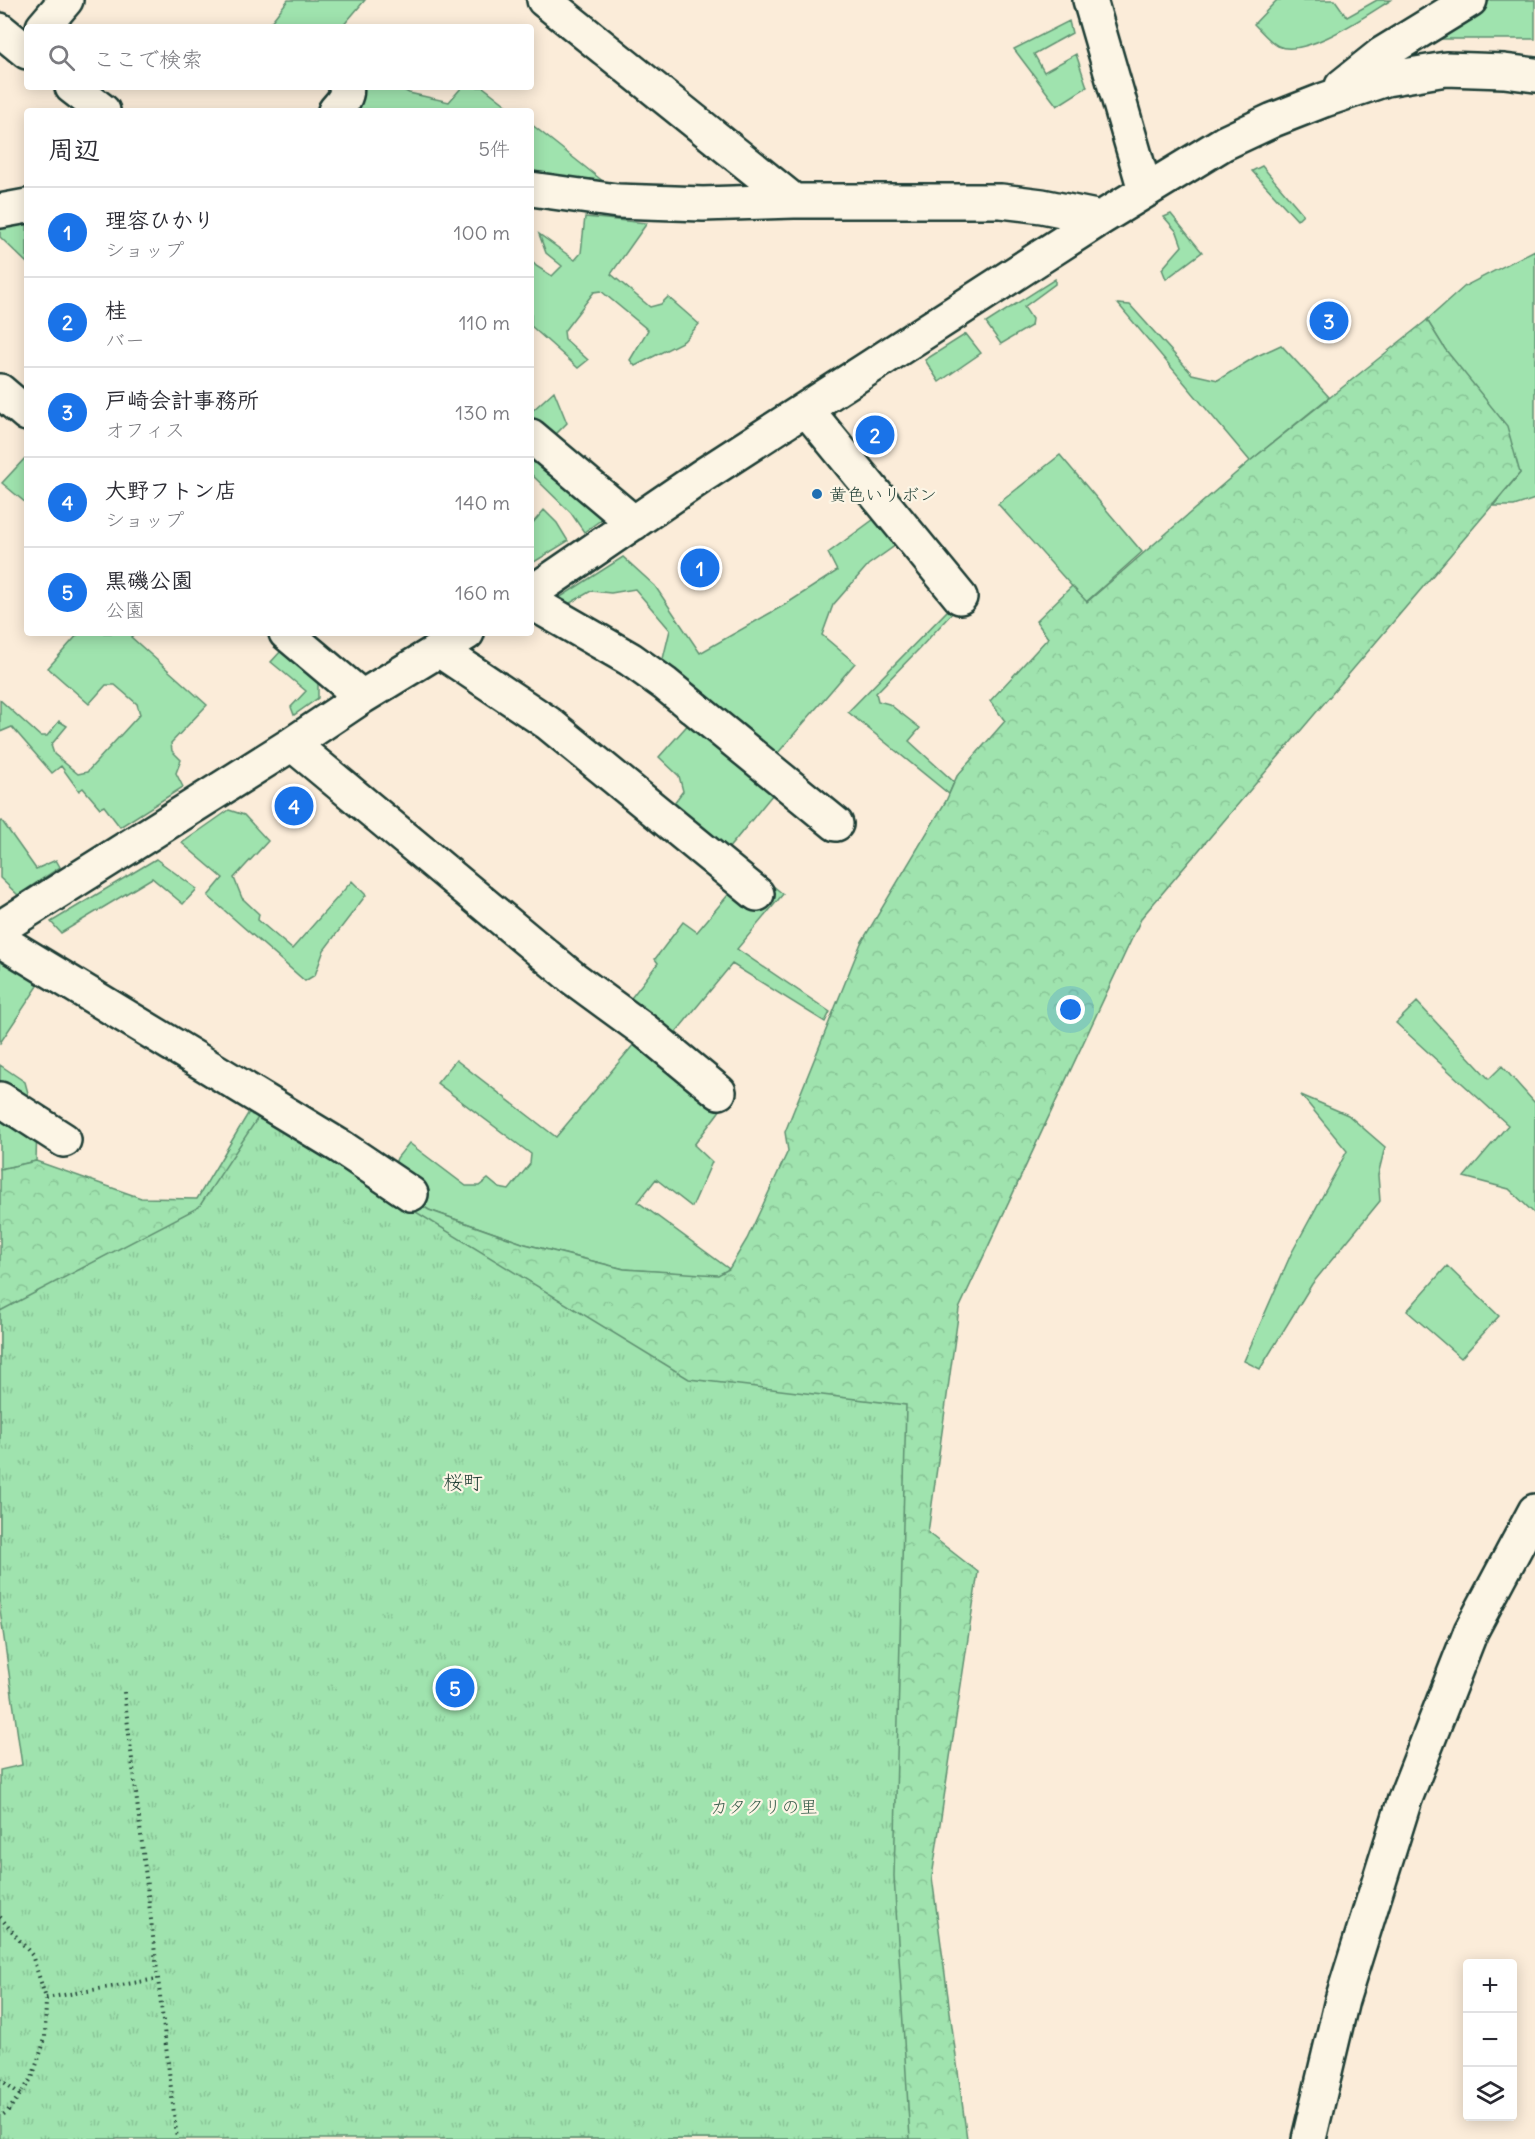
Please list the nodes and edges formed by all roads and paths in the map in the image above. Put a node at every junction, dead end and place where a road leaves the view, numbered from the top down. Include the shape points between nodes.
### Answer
1 (66, 0) edge
2 (544, 0) edge
3 (1090, 0) edge
4 (1470, 0) edge
5 (41, 24) edge
6 (1535, 75) edge
7 (76, 90) edge
8 (347, 90) edge
9 (1324, 100) junction
10 (99, 108) edge
11 (337, 108) edge
12 (534, 189) edge
13 (1145, 190) junction
14 (794, 201) junction
15 (24, 207) edge
16 (0, 211) edge
17 (1101, 218) junction
18 (0, 391) edge
19 (806, 410) junction
20 (24, 411) edge
21 (534, 439) edge
22 (634, 523) junction
23 (534, 591) edge
24 (960, 597) dead end
25 (534, 604) edge
26 (290, 636) edge
27 (462, 636) edge
28 (439, 650) junction
29 (362, 697) junction
30 (292, 744) junction
31 (836, 824) dead end
32 (757, 894) dead end
33 (4, 921) edge
34 (718, 1092) dead end
35 (0, 1099) edge
36 (64, 1140) dead end
37 (411, 1194) dead end
38 (1535, 1511) edge
39 (124, 1692) dead end
40 (0, 1917) edge
41 (157, 1979) junction
42 (46, 1998) junction
43 (0, 2079) edge
44 (21, 2095) junction
45 (0, 2116) edge
46 (177, 2139) edge
47 (1309, 2139) edge

1 - 5 street
2 - 14 street
3 - 13 street
4 - 9 street via 1383,54
6 - 9 street via 1446,69 1386,79
7 - 10 street
8 - 11 street
9 - 13 street via 1224,143
12 - 14 street via 617,201
13 - 17 street
14 - 17 street via 1001,201
15 - 16 street
17 - 19 street
18 - 20 street
19 - 22 street
19 - 24 street
21 - 22 street
22 - 23 street
25 - 31 street via 630,659
26 - 29 street
27 - 28 street
28 - 29 street
28 - 32 street via 548,723
29 - 30 street
30 - 33 street
30 - 34 street via 573,978 644,1030
33 - 37 street
35 - 36 street
38 - 47 street via 1471,1631 1405,1799 1342,2000
39 - 41 path
40 - 42 path via 32,1955
41 - 42 path
41 - 46 path
42 - 44 path via 45,2039 32,2078
43 - 44 path
44 - 45 path

